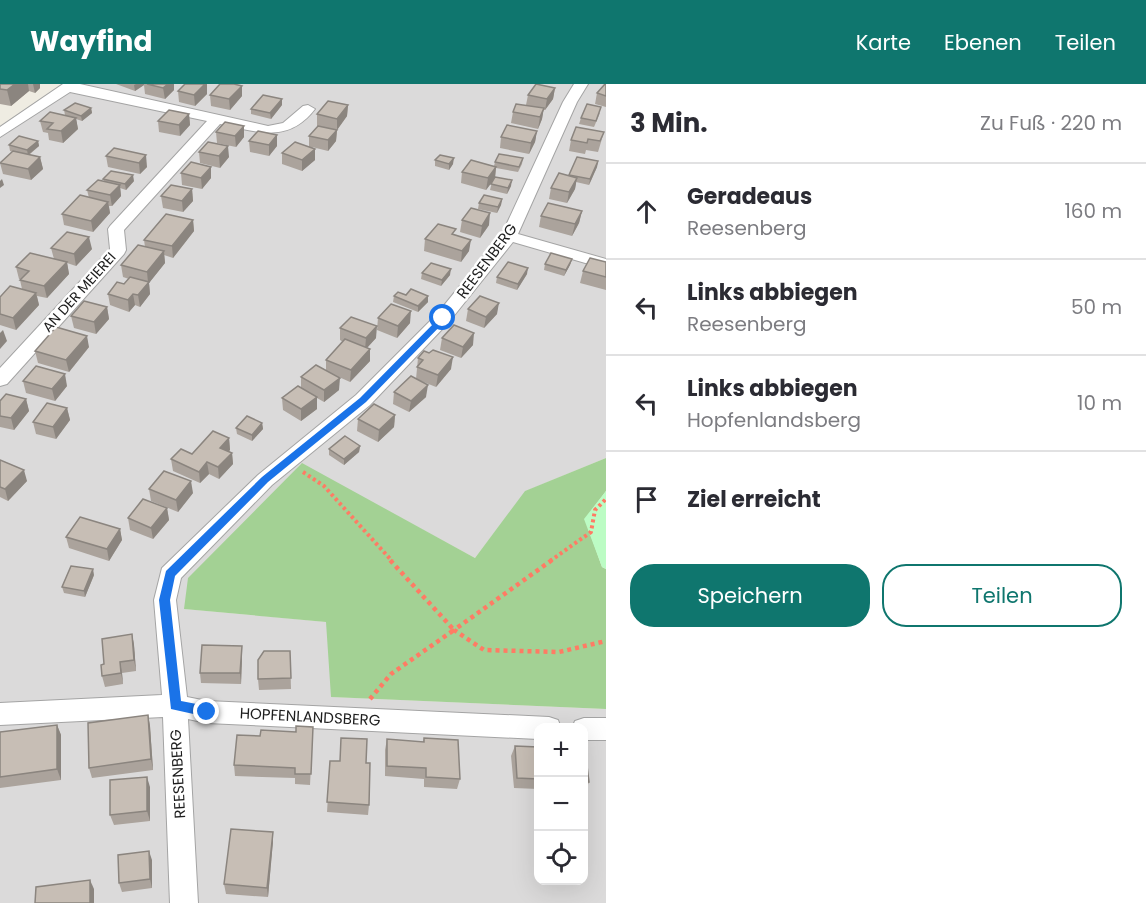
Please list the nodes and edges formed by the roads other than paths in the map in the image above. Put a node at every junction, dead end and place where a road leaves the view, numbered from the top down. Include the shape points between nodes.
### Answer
1 (581, 84) edge
2 (70, 86) edge
3 (308, 109) dead end
4 (0, 117) edge
5 (216, 120) junction
6 (17, 121) junction
7 (0, 133) edge
8 (509, 236) junction
9 (606, 264) edge
10 (0, 380) edge
11 (175, 705) junction
12 (0, 714) edge
13 (534, 727) edge
14 (588, 729) edge
15 (606, 729) edge
16 (184, 903) edge

1 - 8 street, REESENBERG
2 - 5 street
2 - 6 street
3 - 5 street via 288,126 268,130
4 - 6 street
5 - 10 street, AN DER MEIEREI via 116,229 118,250
6 - 7 street
8 - 9 street
8 - 11 street, REESENBERG via 406,358 363,400 265,480 170,574 165,600
11 - 12 street, HOPFENLANDSBERG
11 - 13 street, HOPFENLANDSBERG via 207,712
11 - 16 street, REESENBERG
14 - 15 street

